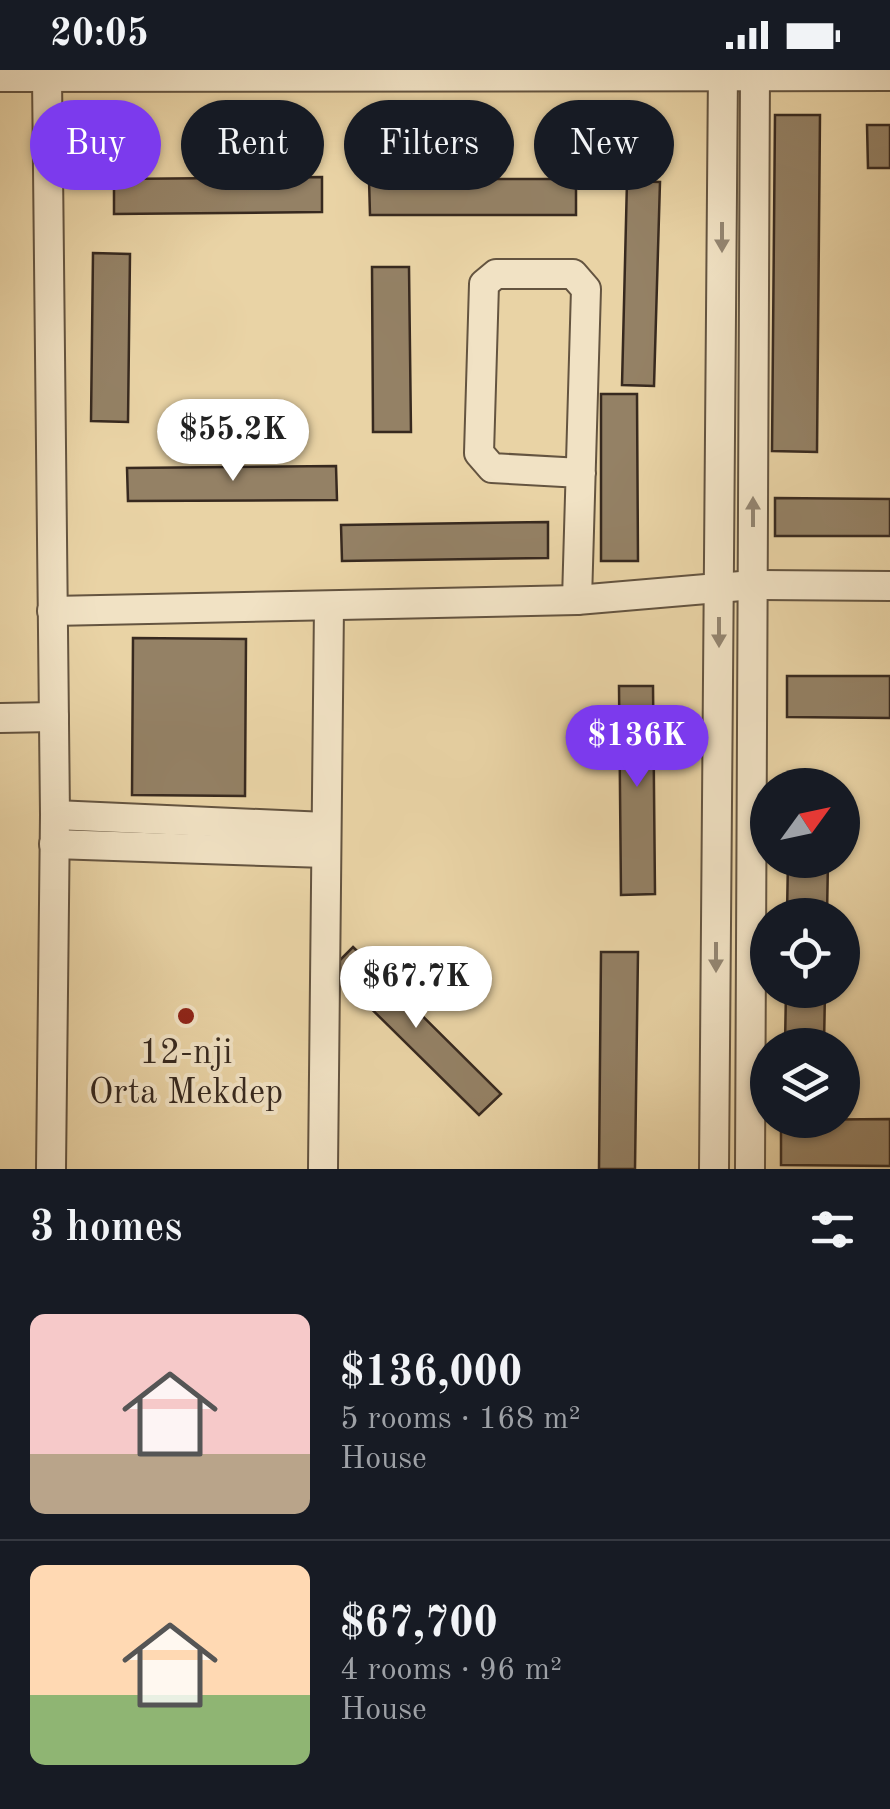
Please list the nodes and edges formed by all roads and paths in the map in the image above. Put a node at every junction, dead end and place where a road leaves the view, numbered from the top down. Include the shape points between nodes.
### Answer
1 (723, 73) edge
2 (754, 73) edge
3 (46, 76) junction
4 (890, 76) edge
5 (0, 77) edge
6 (581, 473) junction
7 (752, 585) junction
8 (890, 586) edge
9 (719, 590) junction
10 (577, 600) junction
11 (329, 606) junction
12 (52, 611) junction
13 (0, 718) edge
14 (54, 718) junction
15 (55, 815) junction
16 (326, 840) junction
17 (54, 844) junction
18 (51, 1169) edge
19 (323, 1169) edge
20 (714, 1169) edge
21 (750, 1169) edge

1 - 2 street
1 - 3 street
1 -> 9 street
2 - 4 street
7 -> 2 street
3 - 5 street
3 - 12 street
6 - 6 street via 492,468 479,453 484,284 496,274 573,274 586,289
6 - 10 street
7 - 8 street
7 - 9 street
7 - 21 street
9 - 10 street
9 -> 20 street
10 - 11 street
11 - 12 street
11 - 16 street
12 - 14 street
13 - 14 street
14 - 15 street
15 - 16 street
15 - 17 street
16 - 17 street
16 - 19 street
17 - 18 street

